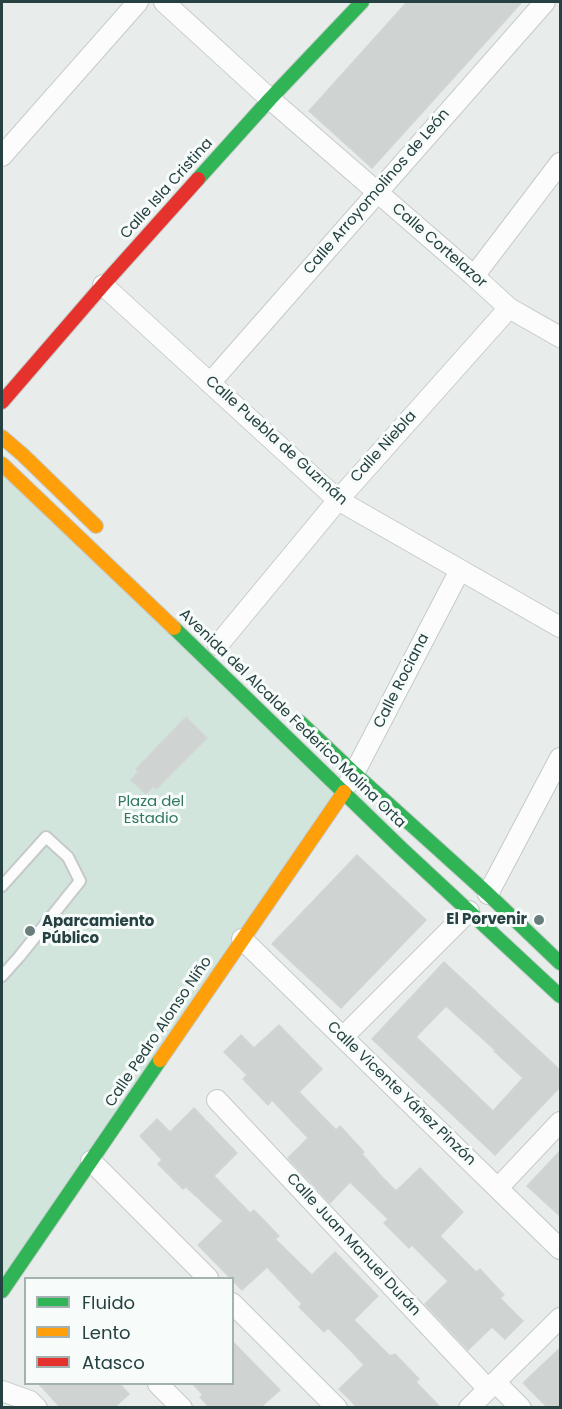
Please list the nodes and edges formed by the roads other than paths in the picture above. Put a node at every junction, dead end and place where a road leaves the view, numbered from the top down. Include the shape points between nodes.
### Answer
1 (138, 2) edge
2 (164, 2) edge
3 (362, 2) edge
4 (545, 2) edge
5 (270, 99) junction
6 (2, 156) edge
7 (561, 163) edge
8 (377, 192) junction
9 (474, 276) junction
10 (103, 285) junction
11 (508, 308) junction
12 (561, 337) edge
13 (210, 383) junction
14 (2, 402) edge
15 (2, 437) edge
16 (2, 464) edge
17 (338, 500) junction
18 (103, 533) dead end
19 (460, 570) junction
20 (561, 627) edge
21 (218, 645) dead end
22 (286, 709) dead end
23 (561, 758) edge
24 (354, 773) junction
25 (344, 792) junction
26 (2, 886) edge
27 (488, 894) junction
28 (469, 911) junction
29 (242, 939) junction
30 (561, 963) edge
31 (2, 976) edge
32 (561, 996) edge
33 (343, 1037) junction
34 (217, 1100) dead end
35 (561, 1122) edge
36 (91, 1161) junction
37 (498, 1188) junction
38 (561, 1249) edge
39 (207, 1277) edge
40 (2, 1291) edge
41 (234, 1305) edge
42 (561, 1318) edge
43 (160, 1385) edge
44 (492, 1386) junction
45 (2, 1391) edge
46 (37, 1407) edge
47 (182, 1407) edge
48 (337, 1407) edge
49 (470, 1407) edge
50 (521, 1407) edge

1 - 6 street
2 - 5 street, Calle Cortelazor
3 - 5 main road, Calle Isla Cristina
4 - 8 street, Calle Arroyomolinos de León
5 - 8 street, Calle Cortelazor
5 - 10 main road, Calle Isla Cristina
7 - 9 street
8 - 9 street, Calle Cortelazor
8 - 13 street, Calle Arroyomolinos de León
9 - 11 street, Calle Cortelazor
10 - 13 street, Calle Puebla de Guzmán
10 - 14 main road, Calle Isla Cristina
11 - 12 street, Calle Cortelazor
11 - 17 street, Calle Niebla
13 - 17 street, Calle Puebla de Guzmán
15 - 18 main road
16 - 25 main road, Avenida del Alcalde Federico Molina Orta
17 - 19 street, Calle Puebla de Guzmán
17 - 21 street, Calle Niebla
19 - 20 street, Calle Puebla de Guzmán
19 - 24 street, Calle Rociana
22 - 24 main road, Avenida del Alcalde Federico Molina Orta
23 - 27 street
24 - 25 street, Calle Rociana
24 - 27 main road, Avenida del Alcalde Federico Molina Orta
25 - 28 main road, Avenida del Alcalde Federico Molina Orta
25 - 29 main road, Calle Pedro Alonso Niño
26 - 31 lane via 45,837 68,857 80,881
27 - 30 main road, Avenida del Alcalde Federico Molina Orta
28 - 32 main road, Avenida del Alcalde Federico Molina Orta
28 - 33 street
29 - 33 street, Calle Vicente Yáñez Pinzón
29 - 36 main road, Calle Pedro Alonso Niño
33 - 37 street, Calle Vicente Yáñez Pinzón
34 - 44 street, Calle Juan Manuel Durán
35 - 37 street
36 - 39 street
36 - 40 main road, Calle Pedro Alonso Niño
37 - 38 street, Calle Vicente Yáñez Pinzón
41 - 48 street
42 - 44 street
43 - 47 street
44 - 49 street
44 - 50 street, Calle Juan Manuel Durán
45 - 46 street

